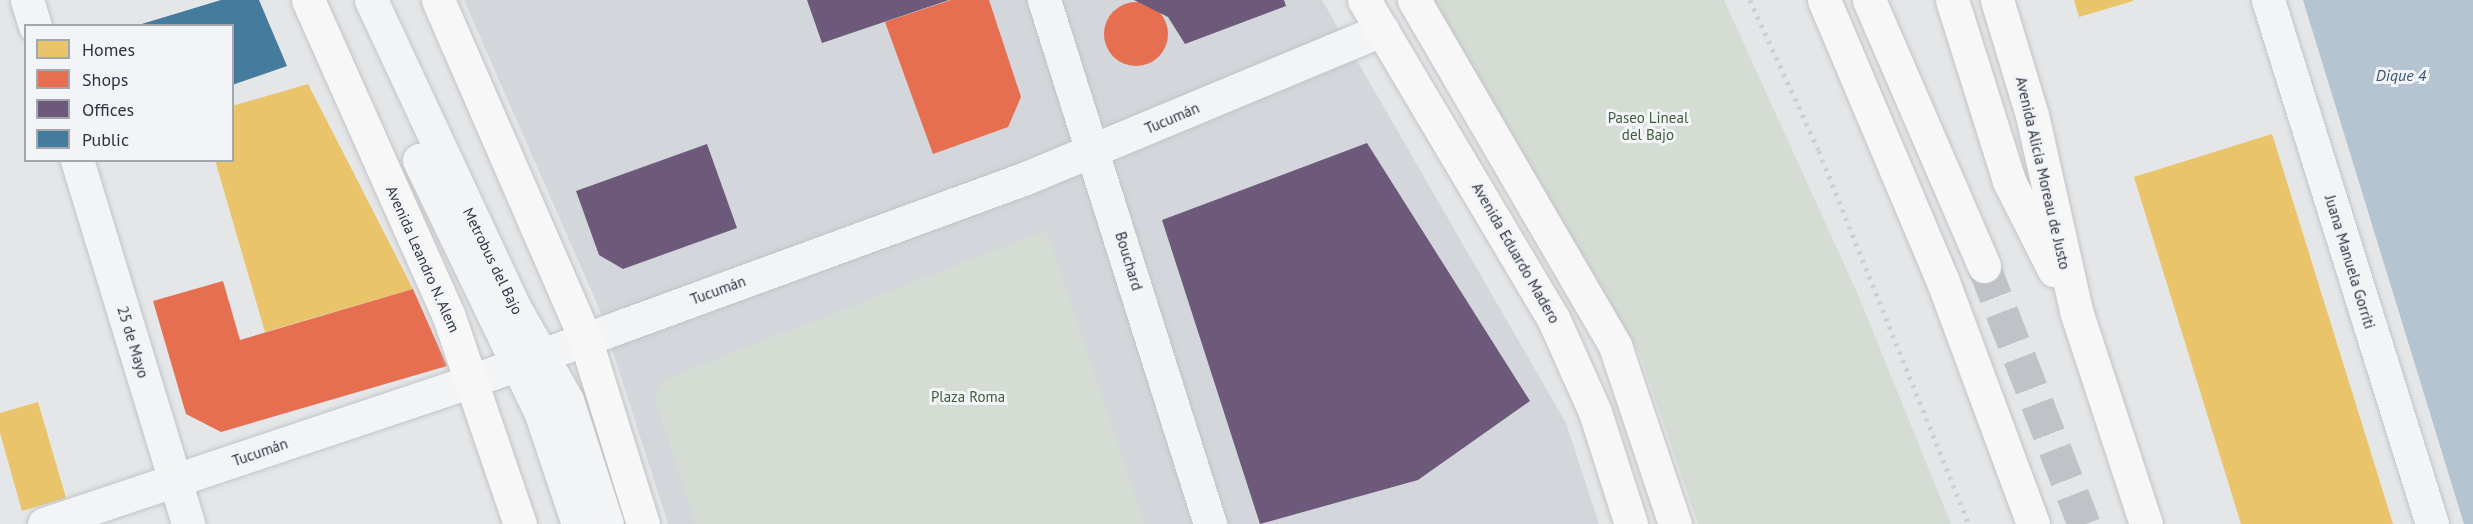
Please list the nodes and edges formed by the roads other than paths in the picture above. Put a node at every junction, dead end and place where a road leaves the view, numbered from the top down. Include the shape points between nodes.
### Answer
1 (27, 0) edge
2 (308, 0) edge
3 (346, 0) edge
4 (371, 0) edge
5 (438, 0) edge
6 (1044, 0) edge
7 (1364, 0) edge
8 (1414, 0) edge
9 (1824, 0) edge
10 (1869, 0) edge
11 (1952, 0) edge
12 (1997, 0) edge
13 (2268, 0) edge
14 (34, 24) edge
15 (1382, 30) junction
16 (1095, 150) junction
17 (78, 162) edge
18 (1984, 266) tunnel mouth
19 (2076, 311) junction
20 (585, 338) junction
21 (529, 359) junction
22 (474, 380) junction
23 (176, 480) junction
24 (44, 524) edge
25 (189, 524) edge
26 (520, 524) edge
27 (578, 524) edge
28 (607, 524) edge
29 (643, 524) edge
30 (1210, 524) edge
31 (1631, 524) edge
32 (1675, 524) edge
33 (2033, 524) edge
34 (2146, 524) edge
35 (2432, 524) edge

1 - 14 street
2 - 22 main road, Avenida Leandro N. Alem
3 - 21 street, Metrobus del Bajo
4 - 21 street, Metrobus del Bajo via 514,308
5 - 20 main road
6 - 16 street, Bouchard
7 - 15 main road, Avenida Eduardo Madero
8 - 32 main road via 1615,346
9 - 33 main road via 1942,279
10 - 18 main road
11 - 19 main road, Avenida Alicia Moreau de Justo via 2008,181
12 - 19 main road, Avenida Alicia Moreau de Justo via 2032,115
13 - 35 street, Juana Manuela Gorriti
15 - 16 street, Tucumán
15 - 31 main road, Avenida Eduardo Madero via 1553,318 1594,412
16 - 20 street, Tucumán
16 - 30 street, Bouchard
17 - 23 street, 25 de Mayo
19 - 34 main road, Avenida Alicia Moreau de Justo
20 - 21 street, Tucumán
20 - 29 main road
21 - 22 street, Tucumán
21 - 27 street, Metrobus del Bajo via 540,411
21 - 28 street, Metrobus del Bajo via 567,400
22 - 23 street, Tucumán
22 - 26 main road, Avenida Leandro N. Alem
23 - 24 street, Tucumán
23 - 25 street, 25 de Mayo

